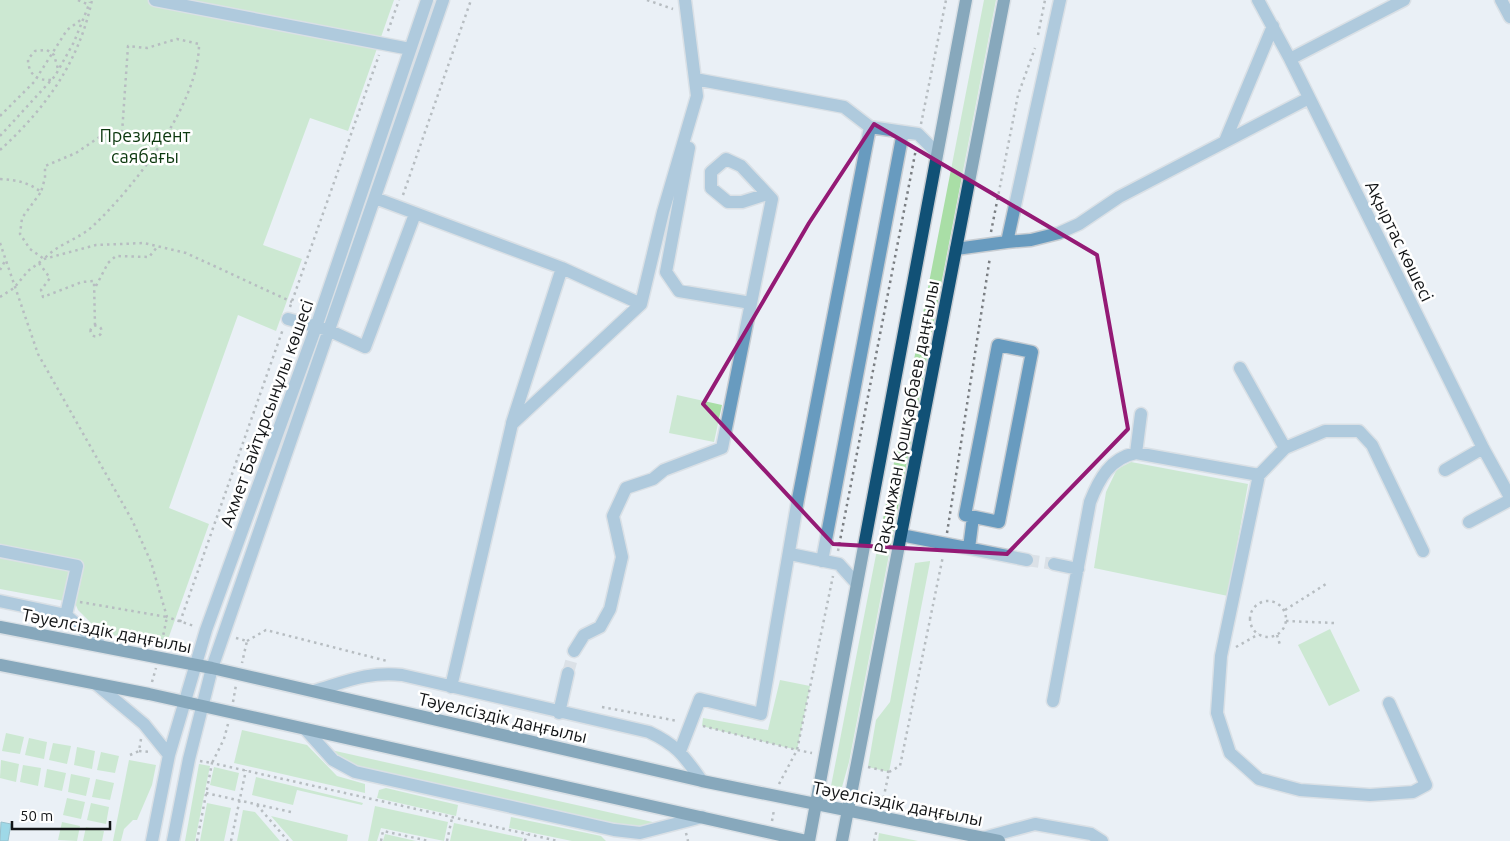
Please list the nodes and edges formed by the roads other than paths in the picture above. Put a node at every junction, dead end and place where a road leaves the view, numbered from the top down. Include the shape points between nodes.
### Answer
1 (155, 0) edge
2 (427, 0) edge
3 (443, 0) edge
4 (685, 0) edge
5 (966, 0) edge
6 (1004, 0) edge
7 (1060, 0) edge
8 (1258, 0) edge
9 (1404, 0) edge
10 (1501, 0) edge
11 (1510, 17) edge
12 (1273, 26) junction
13 (410, 49) junction
14 (1290, 59) junction
15 (694, 79) junction
16 (696, 96) junction
17 (1309, 98) junction
18 (870, 127) junction
19 (903, 132) junction
20 (1225, 142) junction
21 (936, 153) junction
22 (767, 194) dead end
23 (375, 198) junction
24 (415, 214) junction
25 (1007, 242) junction
26 (956, 249) junction
27 (562, 268) junction
28 (751, 303) junction
29 (642, 304) junction
30 (288, 319) dead end
31 (322, 328) junction
32 (1240, 368) dead end
33 (1141, 414) dead end
34 (512, 424) junction
35 (1285, 448) junction
36 (1483, 448) junction
37 (1136, 453) junction
38 (1445, 470) dead end
39 (1259, 475) junction
40 (1510, 499) edge
41 (973, 517) junction
42 (1470, 522) dead end
43 (901, 535) junction
44 (969, 548) junction
45 (0, 551) edge
46 (1423, 551) dead end
47 (790, 554) junction
48 (822, 560) junction
49 (1027, 560) tunnel mouth
50 (1054, 564) tunnel mouth
51 (1078, 569) junction
52 (857, 584) junction
53 (0, 601) edge
54 (66, 615) junction
55 (0, 626) edge
56 (100, 645) junction
57 (574, 651) tunnel mouth
58 (194, 664) junction
59 (0, 665) edge
60 (212, 668) junction
61 (568, 673) tunnel mouth
62 (96, 684) junction
63 (451, 687) junction
64 (314, 691) junction
65 (1053, 701) dead end
66 (184, 703) junction
67 (1389, 703) dead end
68 (201, 706) junction
69 (559, 713) junction
70 (306, 730) junction
71 (680, 750) junction
72 (170, 755) junction
73 (702, 781) junction
74 (816, 805) junction
75 (848, 811) junction
76 (702, 817) junction
77 (983, 838) junction
78 (152, 841) edge
79 (172, 841) edge
80 (808, 841) edge
81 (842, 841) edge
82 (999, 841) edge
83 (1102, 841) edge

1 - 13 street
2 - 13 street, Ахмет Байтұрсынұлы көшесі
3 - 23 street, Ахмет Байтұрсынұлы көшесі
4 - 15 street
5 - 21 main road, Рақымжан Қошқарбаев даңғылы
6 - 26 main road, Рақымжан Қошқарбаев даңғылы
7 - 25 street
8 - 12 street, Ақыртас көшесі
9 - 14 street
10 - 11 street
12 - 14 street, Ақыртас көшесі
12 - 20 street
13 - 31 street, Ахмет Байтұрсынұлы көшесі
14 - 17 street, Ақыртас көшесі
15 - 16 street
15 - 18 street via 844,107
16 - 28 street via 682,194 666,272 679,292
16 - 29 street via 663,212
17 - 20 street
17 - 36 street, Ақыртас көшесі
18 - 19 street
18 - 47 street
19 - 21 street via 918,134
19 - 48 street
20 - 25 street via 1119,197 1066,230 1031,240
21 - 52 main road, Рақымжан Қошқарбаев даңғылы
22 - 28 street via 772,199
23 - 24 street
23 - 31 street, Ахмет Байтұрсынұлы көшесі
24 - 27 street
24 - 31 street via 364,347
25 - 26 street
26 - 43 main road, Рақымжан Қошқарбаев даңғылы
27 - 29 street
27 - 34 street
28 - 57 street via 722,448 626,488 614,516 622,557 610,609 600,627 584,635
29 - 34 street
30 - 31 street
31 - 58 street, Ахмет Байтұрсынұлы көшесі
31 - 60 street, Ахмет Байтұрсынұлы көшесі
32 - 35 street
33 - 37 street
34 - 63 street
35 - 39 street
35 - 46 street via 1325,431 1359,431 1372,445
36 - 38 street
36 - 40 street, Ақыртас көшесі
37 - 39 street
37 - 51 street via 1122,456 1100,476 1090,502
39 - 67 street via 1221,656 1217,714 1230,753 1260,779 1300,790 1370,795 1414,792 1426,785
40 - 42 street
41 - 41 street via 965,515 998,345 1032,352 999,522
41 - 44 street
43 - 44 street
43 - 75 main road, Рақымжан Қошқарбаев даңғылы
44 - 49 street
45 - 54 street via 77,566
47 - 48 street
47 - 71 street via 762,714 700,699
48 - 52 street via 836,563
50 - 51 street
51 - 65 street
52 - 74 main road, Рақымжан Қошқарбаев даңғылы
53 - 54 street
54 - 56 street
55 - 56 main road, Тәуелсіздік даңғылы
56 - 58 main road, Тәуелсіздік даңғылы
58 - 60 main road, Тәуелсіздік даңғылы
58 - 66 street, Ахмет Байтұрсынұлы көшесі
59 - 62 main road
60 - 64 main road, Тәуелсіздік даңғылы
60 - 68 street, Ахмет Байтұрсынұлы көшесі
61 - 69 street
62 - 66 main road
62 - 72 street via 144,724
63 - 64 street via 382,673
63 - 69 street
64 - 73 main road, Тәуелсіздік даңғылы
66 - 68 main road
66 - 72 street, Ахмет Байтұрсынұлы көшесі
68 - 70 main road
68 - 79 street, Ахмет Байтұрсынұлы көшесі
69 - 71 street via 649,732
70 - 76 main road
70 - 76 street via 333,760 355,772 614,830 640,833
71 - 73 street
72 - 78 street, Ахмет Байтұрсынұлы көшесі
73 - 74 main road, Тәуелсіздік даңғылы
74 - 75 main road, Тәуелсіздік даңғылы
74 - 80 main road, Рақымжан Қошқарбаев даңғылы
75 - 77 main road, Тәуелсіздік даңғылы
75 - 81 main road, Рақымжан Қошқарбаев даңғылы
76 - 80 main road
77 - 82 main road, Тәуелсіздік даңғылы
77 - 83 street via 1035,824 1091,834

